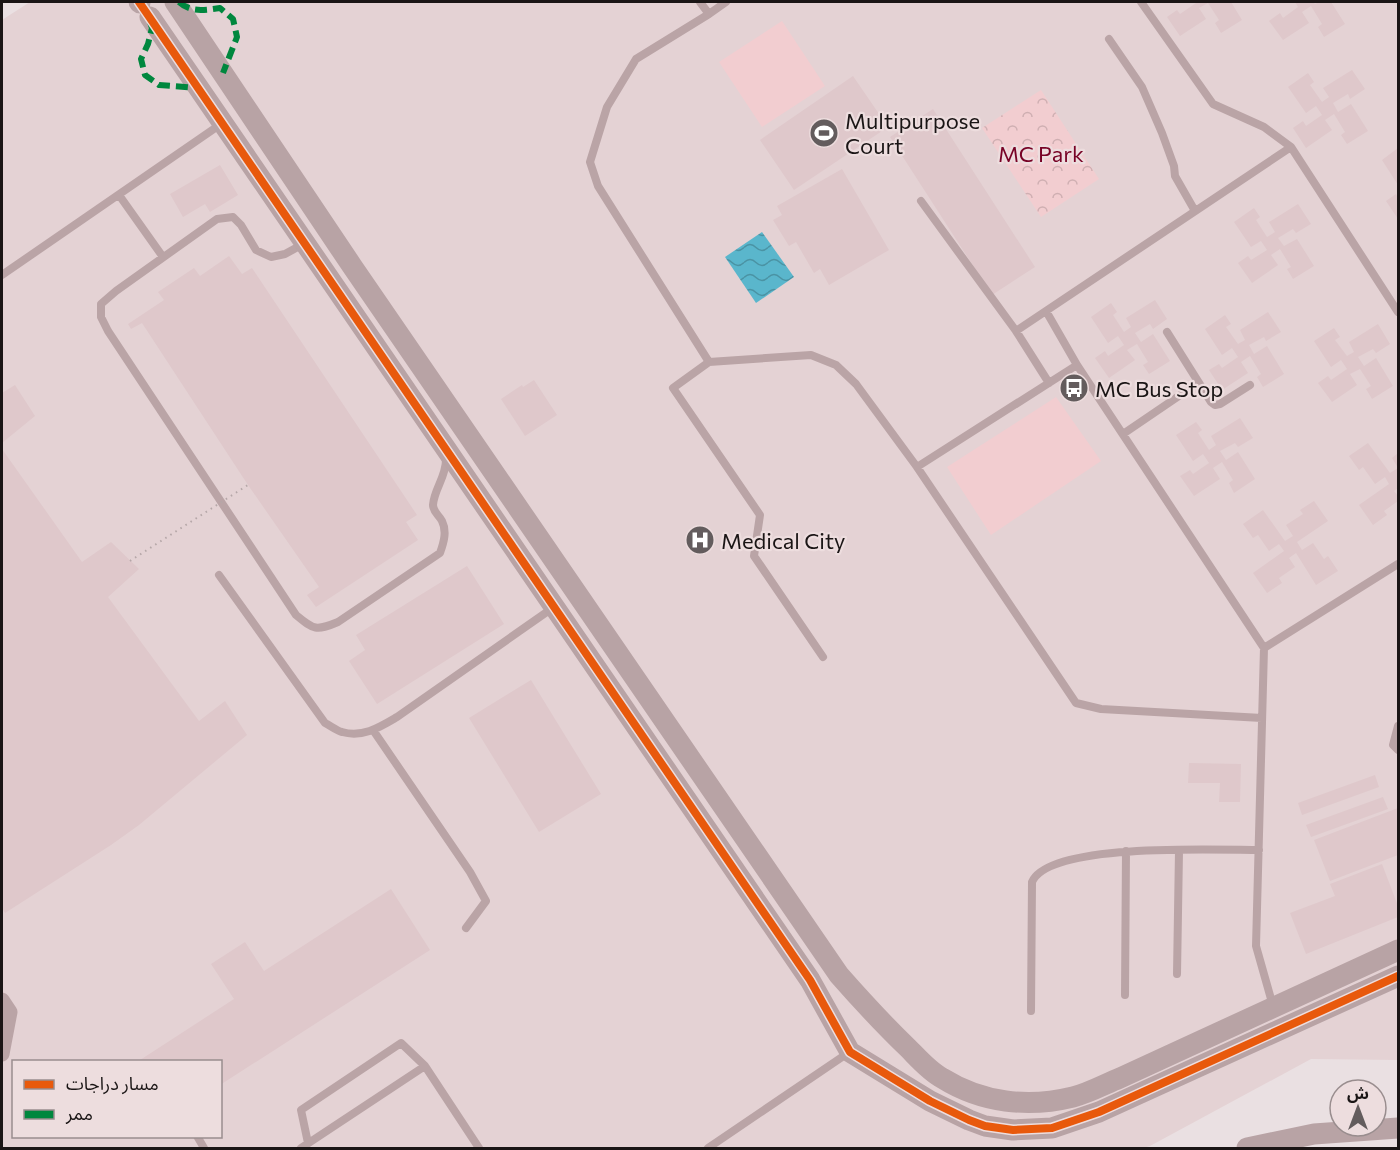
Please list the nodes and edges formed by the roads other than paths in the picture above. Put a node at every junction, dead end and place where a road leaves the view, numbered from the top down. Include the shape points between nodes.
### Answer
1 (175, 2) edge
2 (700, 2) edge
3 (726, 2) edge
4 (1141, 2) edge
5 (143, 7) edge
6 (709, 14) junction
7 (1109, 39) dead end
8 (223, 123) junction
9 (1291, 147) junction
10 (119, 195) junction
11 (921, 201) dead end
12 (1195, 211) junction
13 (305, 243) junction
14 (163, 257) junction
15 (2, 275) edge
16 (1046, 311) junction
17 (1398, 312) edge
18 (1016, 331) junction
19 (1167, 332) dead end
20 (710, 362) junction
21 (1077, 365) junction
22 (1049, 383) junction
23 (1198, 383) junction
24 (1250, 385) dead end
25 (1123, 434) junction
26 (446, 449) junction
27 (917, 467) junction
28 (1398, 564) edge
29 (219, 575) dead end
30 (554, 607) junction
31 (1264, 648) junction
32 (823, 657) dead end
33 (1262, 718) junction
34 (1398, 726) edge
35 (374, 730) junction
36 (1398, 750) edge
37 (1259, 850) junction
38 (1126, 851) junction
39 (1179, 851) junction
40 (466, 928) dead end
41 (1398, 950) edge
42 (1177, 974) dead end
43 (1398, 976) edge
44 (1125, 995) dead end
45 (2, 1000) edge
46 (1273, 1008) junction
47 (1031, 1011) dead end
48 (850, 1052) junction
49 (2, 1054) edge
50 (424, 1066) junction
51 (941, 1078) junction
52 (930, 1101) junction
53 (1328, 1133) edge
54 (305, 1146) edge
55 (479, 1149) edge
56 (708, 1149) edge
57 (1247, 1149) edge

1 - 51 street via 839,975 878,1019
2 - 6 lane
3 - 6 lane
4 - 9 lane via 1213,104 1264,128
5 - 8 street
6 - 20 lane via 636,59 607,107 590,162 598,186
7 - 12 lane via 1142,87 1175,176
8 - 10 lane
8 - 13 street
9 - 12 lane
9 - 17 lane
10 - 14 lane
10 - 15 lane
11 - 18 lane
12 - 16 lane
13 - 14 lane via 271,257 256,250 233,217 217,219
13 - 26 street
14 - 26 lane via 101,304 101,317 296,615 310,627 323,628 338,622 440,552 445,540 443,522 433,509 446,468
16 - 18 lane
16 - 21 lane
18 - 22 lane
19 - 23 lane
20 - 27 lane via 811,355 836,365 856,384
20 - 32 lane via 674,388 760,515 754,556
21 - 22 lane
21 - 25 lane
22 - 27 lane
23 - 24 lane via 1215,405
23 - 25 lane
25 - 31 lane
26 - 30 street
27 - 33 lane via 1076,703 1101,709
28 - 31 lane
29 - 35 lane via 325,723 342,732 361,734
30 - 35 lane
30 - 48 street via 810,980
31 - 33 lane
33 - 37 lane
34 - 36 lane via 1394,746
35 - 40 lane via 486,900
37 - 39 lane
37 - 46 lane via 1256,946
38 - 39 lane
38 - 44 lane
38 - 47 lane via 1066,860 1034,877
39 - 42 lane
41 - 46 street
43 - 52 street via 1099,1112 1052,1128 1013,1130 985,1126
45 - 49 street via 10,1012
46 - 51 street via 1074,1097 1032,1104 995,1100
48 - 52 street
48 - 56 lane
50 - 54 lane
50 - 54 lane via 401,1043 382,1055 301,1110
50 - 55 lane
51 - 52 street
53 - 57 street

